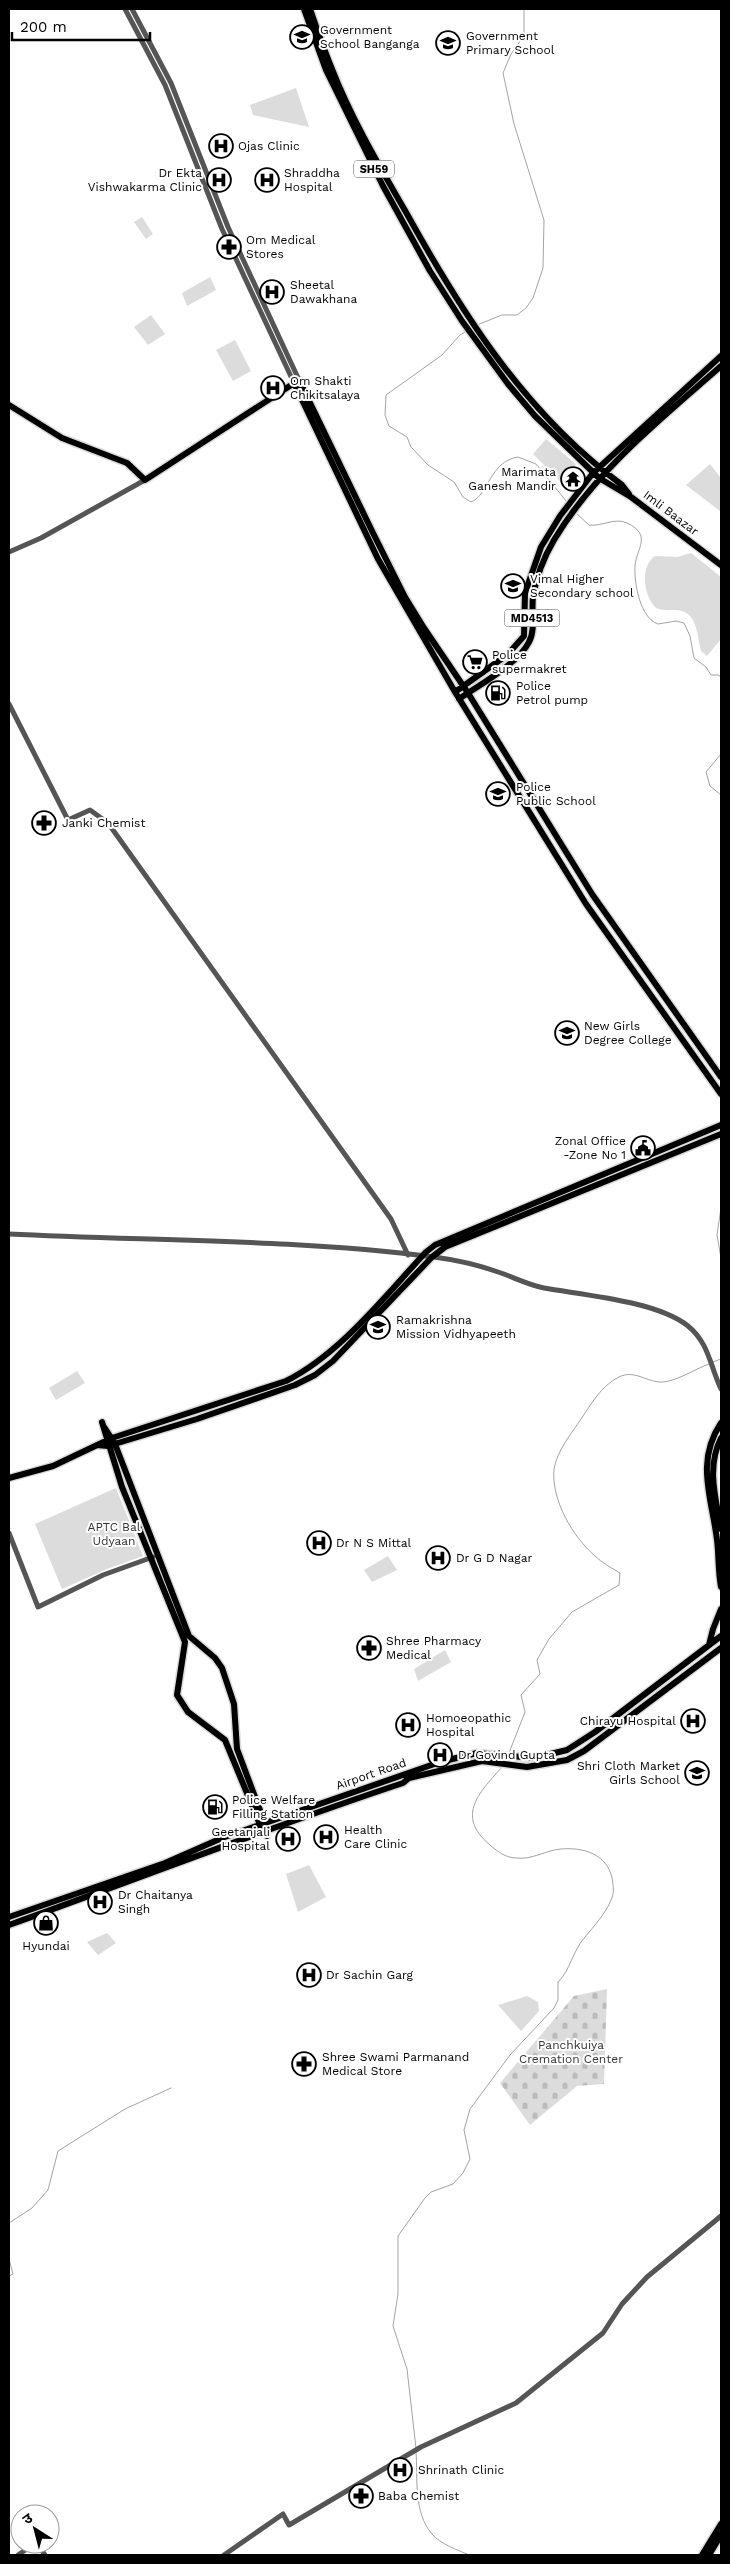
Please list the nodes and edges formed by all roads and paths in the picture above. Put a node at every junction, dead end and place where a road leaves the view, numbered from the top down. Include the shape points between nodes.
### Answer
1 (125, 9) edge
2 (132, 9) edge
3 (304, 9) edge
4 (310, 9) edge
5 (258, 293) junction
6 (252, 295) junction
7 (464, 318) junction
8 (474, 333) junction
9 (721, 356) edge
10 (721, 366) edge
11 (296, 382) junction
12 (9, 405) edge
13 (599, 467) junction
14 (605, 472) junction
15 (593, 473) junction
16 (599, 478) junction
17 (145, 480) junction
18 (631, 497) junction
19 (9, 552) edge
20 (721, 565) edge
21 (464, 686) junction
22 (455, 692) junction
23 (468, 693) junction
24 (459, 700) junction
25 (9, 704) edge
26 (721, 1077) edge
27 (721, 1094) edge
28 (721, 1124) edge
29 (721, 1134) edge
30 (9, 1234) edge
31 (408, 1255) junction
32 (421, 1257) junction
33 (432, 1257) junction
34 (721, 1389) edge
35 (721, 1423) edge
36 (102, 1424) dead end
37 (721, 1438) edge
38 (110, 1442) junction
39 (9, 1478) edge
40 (721, 1529) edge
41 (9, 1533) edge
42 (154, 1557) junction
43 (721, 1587) edge
44 (721, 1610) edge
45 (721, 1636) edge
46 (709, 1645) junction
47 (721, 1648) edge
48 (262, 1824) junction
49 (266, 1831) junction
50 (9, 1917) edge
51 (9, 1925) edge
52 (721, 2216) edge
53 (721, 2524) edge
54 (721, 2535) edge
55 (224, 2555) edge
56 (702, 2555) edge
57 (709, 2555) edge

1 - 6 street via 165,85 209,198
2 - 5 street via 171,83 214,195
3 - 7 main road, SH59 via 326,70 358,140 426,263
4 - 7 main road, SH59 via 331,69 356,123
5 - 6 street
5 - 11 street
6 - 11 street
7 - 8 main road, SH59
8 - 13 main road, SH59 via 528,398
8 - 15 main road, SH59 via 535,416
9 - 13 main road
10 - 14 main road
11 - 17 main road
11 - 21 main road via 405,597
11 - 22 main road via 378,559
12 - 17 main road via 62,438 127,463
13 - 14 main road, SH59
13 - 15 main road
14 - 16 main road
14 - 18 main road
15 - 16 main road, SH59
15 - 21 main road, MD4513 via 541,547 524,605 524,636 507,655
16 - 18 main road
16 - 23 main road, MD4513 via 553,542 538,577 529,642 511,662
17 - 19 street via 41,538
18 - 20 main road, Imli Baazar
21 - 22 main road, MD4513
21 - 23 main road
22 - 24 main road
23 - 24 main road, MD4513
23 - 26 main road via 592,894
24 - 27 main road via 586,904
25 - 31 street via 68,820 90,810 108,823 391,1220
28 - 32 main road via 445,1240
29 - 33 main road via 454,1244
30 - 31 street via 319,1247
31 - 32 street
32 - 33 street
32 - 38 main road via 332,1350 308,1370 286,1381
33 - 34 street via 474,1264 543,1288 612,1299 678,1319 701,1339
33 - 38 main road via 333,1361 315,1375 203,1417
35 - 43 main road via 710,1446 705,1473 717,1538
36 - 38 main road
37 - 40 main road via 713,1472
38 - 39 main road via 96,1445 53,1466
38 - 42 main road
41 - 42 street via 38,1606 103,1574
42 - 48 main road via 189,1636 222,1668 234,1704 237,1749
42 - 48 main road via 185,1642 177,1695 188,1712 226,1740
44 - 46 main road
45 - 46 main road, Airport Road
46 - 48 main road, Airport Road via 581,1742 554,1754 520,1758 490,1753 463,1756
47 - 49 main road, Airport Road via 584,1751 566,1760 517,1766 486,1761 409,1778 403,1783
48 - 49 main road
48 - 50 main road, Airport Road via 164,1863
49 - 51 main road, Airport Road
52 - 55 street via 647,2277 622,2304 603,2333 528,2394 505,2409 421,2447 288,2525 283,2514
53 - 56 main road
54 - 57 main road

